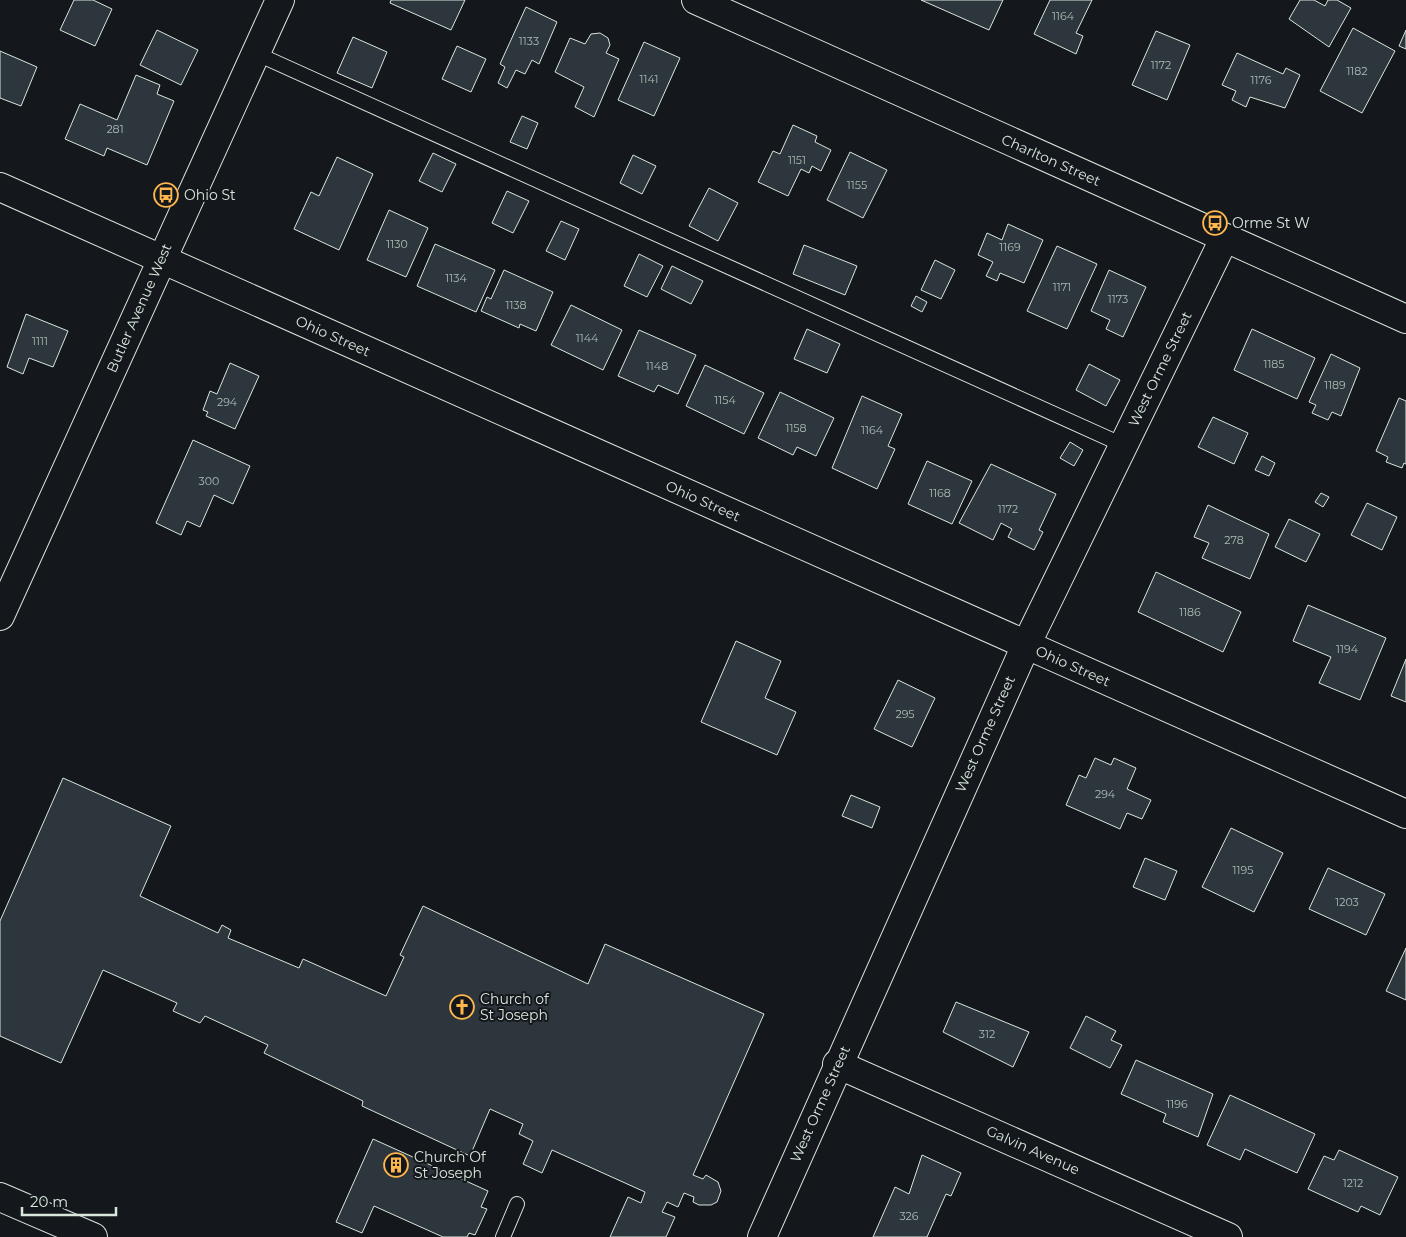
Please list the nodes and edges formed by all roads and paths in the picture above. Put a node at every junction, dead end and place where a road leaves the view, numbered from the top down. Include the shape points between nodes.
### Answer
1 (280, 0) edge
2 (696, 0) edge
3 (255, 53) junction
4 (0, 187) edge
5 (1224, 238) junction
6 (161, 259) junction
7 (1406, 319) edge
8 (1123, 445) junction
9 (0, 616) edge
10 (1026, 645) junction
11 (1406, 814) edge
12 (838, 1064) junction
13 (0, 1196) edge
14 (517, 1204) dead end
15 (93, 1237) edge
16 (503, 1237) edge
17 (762, 1237) edge
18 (1228, 1237) edge

1 - 3 street, Butler Avenue West
2 - 5 street, Charlton Street
3 - 6 street, Butler Avenue West
3 - 8 lane
4 - 6 street, Ohio Street
5 - 7 street, Charlton Street
5 - 8 street, West Orme Street
6 - 9 street, Butler Avenue West
6 - 10 street, Ohio Street
8 - 10 street, West Orme Street
10 - 11 street, Ohio Street
10 - 12 street, West Orme Street
12 - 17 street, West Orme Street
12 - 18 street, Galvin Avenue
13 - 15 street
14 - 16 lane

